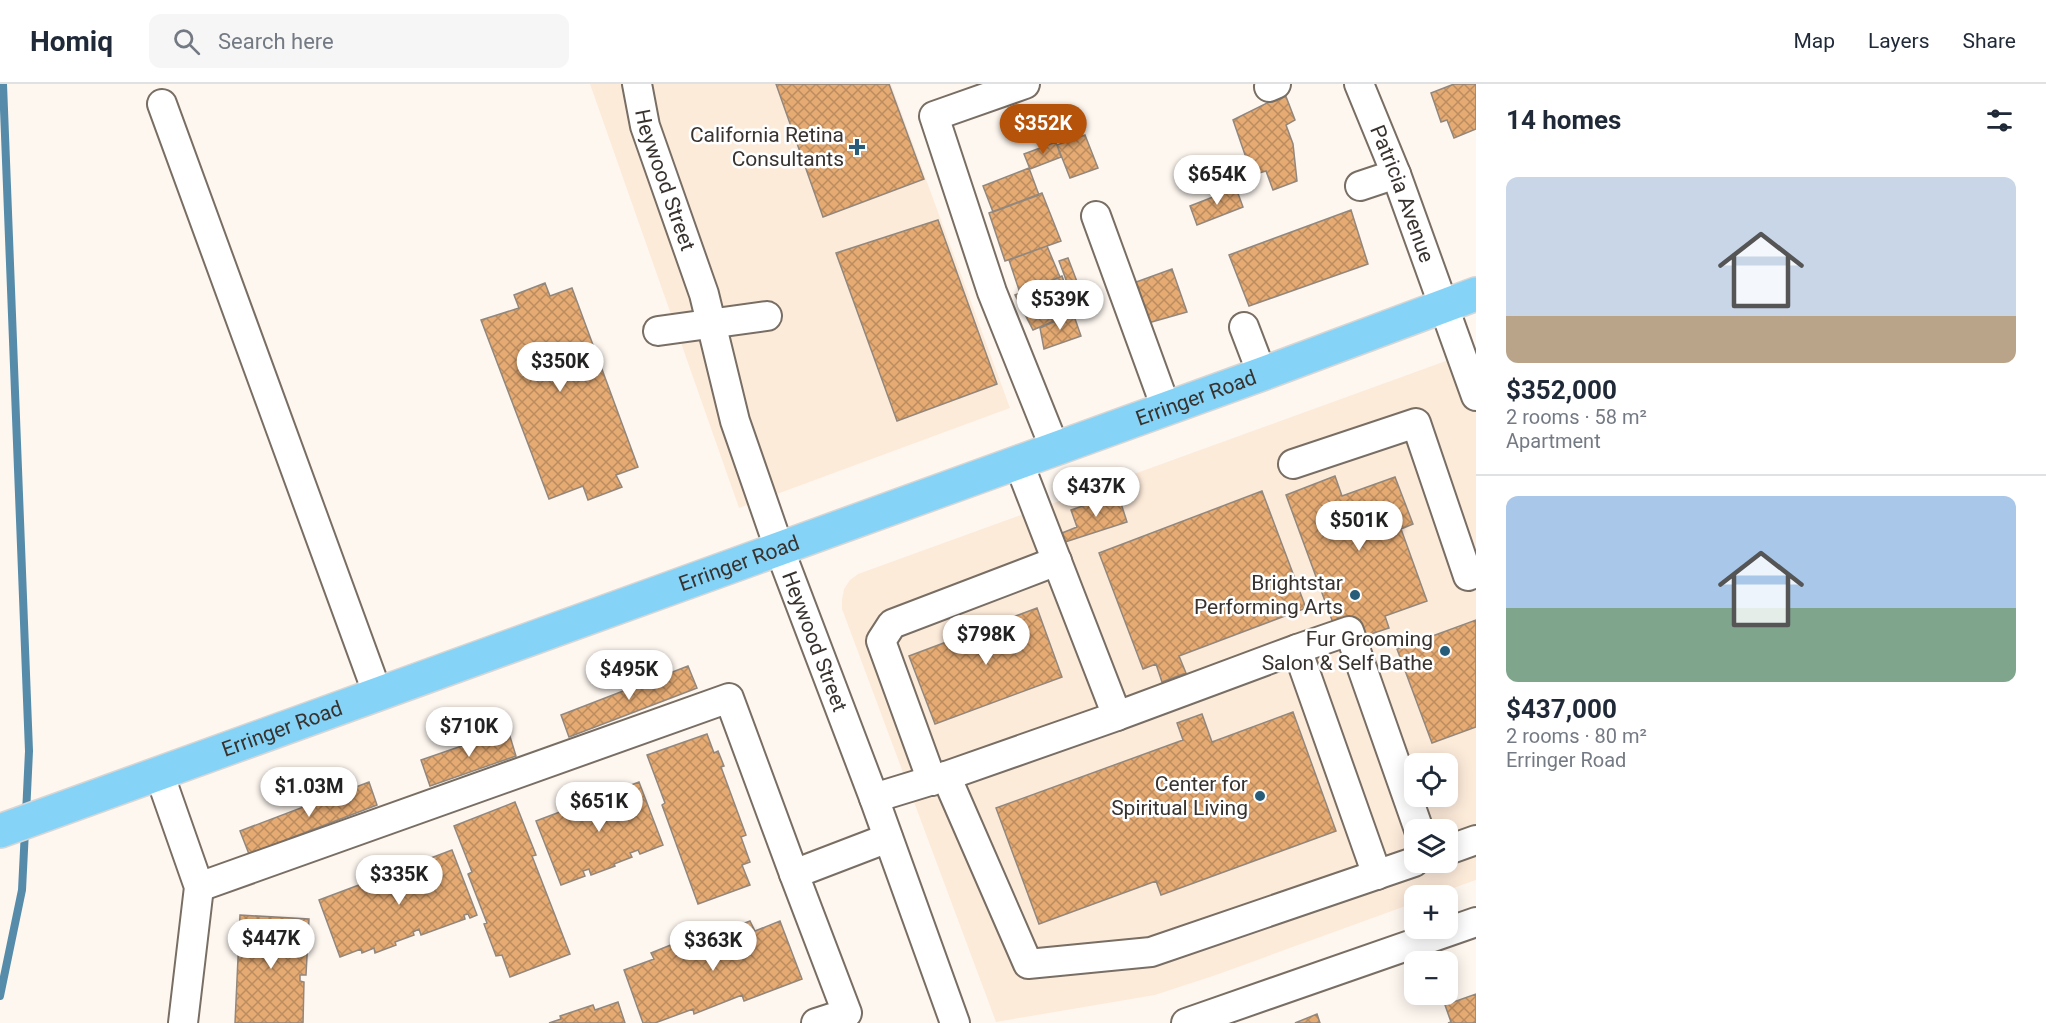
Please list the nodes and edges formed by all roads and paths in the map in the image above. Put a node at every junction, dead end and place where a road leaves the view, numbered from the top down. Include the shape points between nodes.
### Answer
1 (637, 84) edge
2 (1025, 84) edge
3 (1359, 84) edge
4 (162, 104) dead end
5 (1396, 174) junction
6 (1360, 186) dead end
7 (1096, 216) dead end
8 (1476, 294) edge
9 (1442, 306) junction
10 (767, 316) dead end
11 (710, 323) junction
12 (1244, 327) dead end
13 (658, 331) dead end
14 (1262, 374) junction
15 (1476, 396) edge
16 (1166, 408) junction
17 (1055, 449) junction
18 (1018, 461) junction
19 (1293, 465) dead end
20 (779, 548) junction
21 (1057, 561) junction
22 (1476, 573) edge
23 (1297, 649) junction
24 (378, 695) junction
25 (1117, 716) junction
26 (159, 773) junction
27 (939, 778) junction
28 (873, 798) junction
29 (1415, 819) edge
30 (0, 831) edge
31 (888, 838) junction
32 (1476, 840) edge
33 (1458, 846) edge
34 (1404, 866) edge
35 (794, 874) junction
36 (1377, 875) junction
37 (199, 887) junction
38 (1476, 922) edge
39 (183, 1023) edge
40 (816, 1023) edge
41 (955, 1023) edge
42 (1186, 1023) edge

1 - 11 street, Heywood Street via 645,126 704,294
2 - 17 street via 934,116 992,292
3 - 5 street, Patricia Avenue
4 - 24 street
5 - 6 street
5 - 9 street, Patricia Avenue
7 - 16 street
8 - 9 main road, Erringer Road
9 - 14 main road, Erringer Road
9 - 15 street, Patricia Avenue
10 - 11 street
11 - 13 street
11 - 20 street, Heywood Street via 735,421
12 - 14 street
14 - 16 main road, Erringer Road
16 - 17 main road, Erringer Road
17 - 18 main road, Erringer Road
18 - 20 main road, Erringer Road
18 - 21 street
19 - 22 street via 1416,423 1468,576
20 - 24 main road, Erringer Road
20 - 28 street, Heywood Street
21 - 25 street
21 - 27 street via 892,624 881,641
23 - 25 street
23 - 29 street via 1349,631
23 - 36 street
24 - 26 main road, Erringer Road
25 - 27 street
26 - 30 main road, Erringer Road
26 - 37 street
27 - 28 street
27 - 36 street via 1028,963 1151,952
28 - 31 street, Heywood Street
31 - 35 street
31 - 41 street, Heywood Street
32 - 33 street
34 - 36 street
35 - 37 street via 729,698
35 - 40 street via 847,1013
37 - 39 street
38 - 42 street

